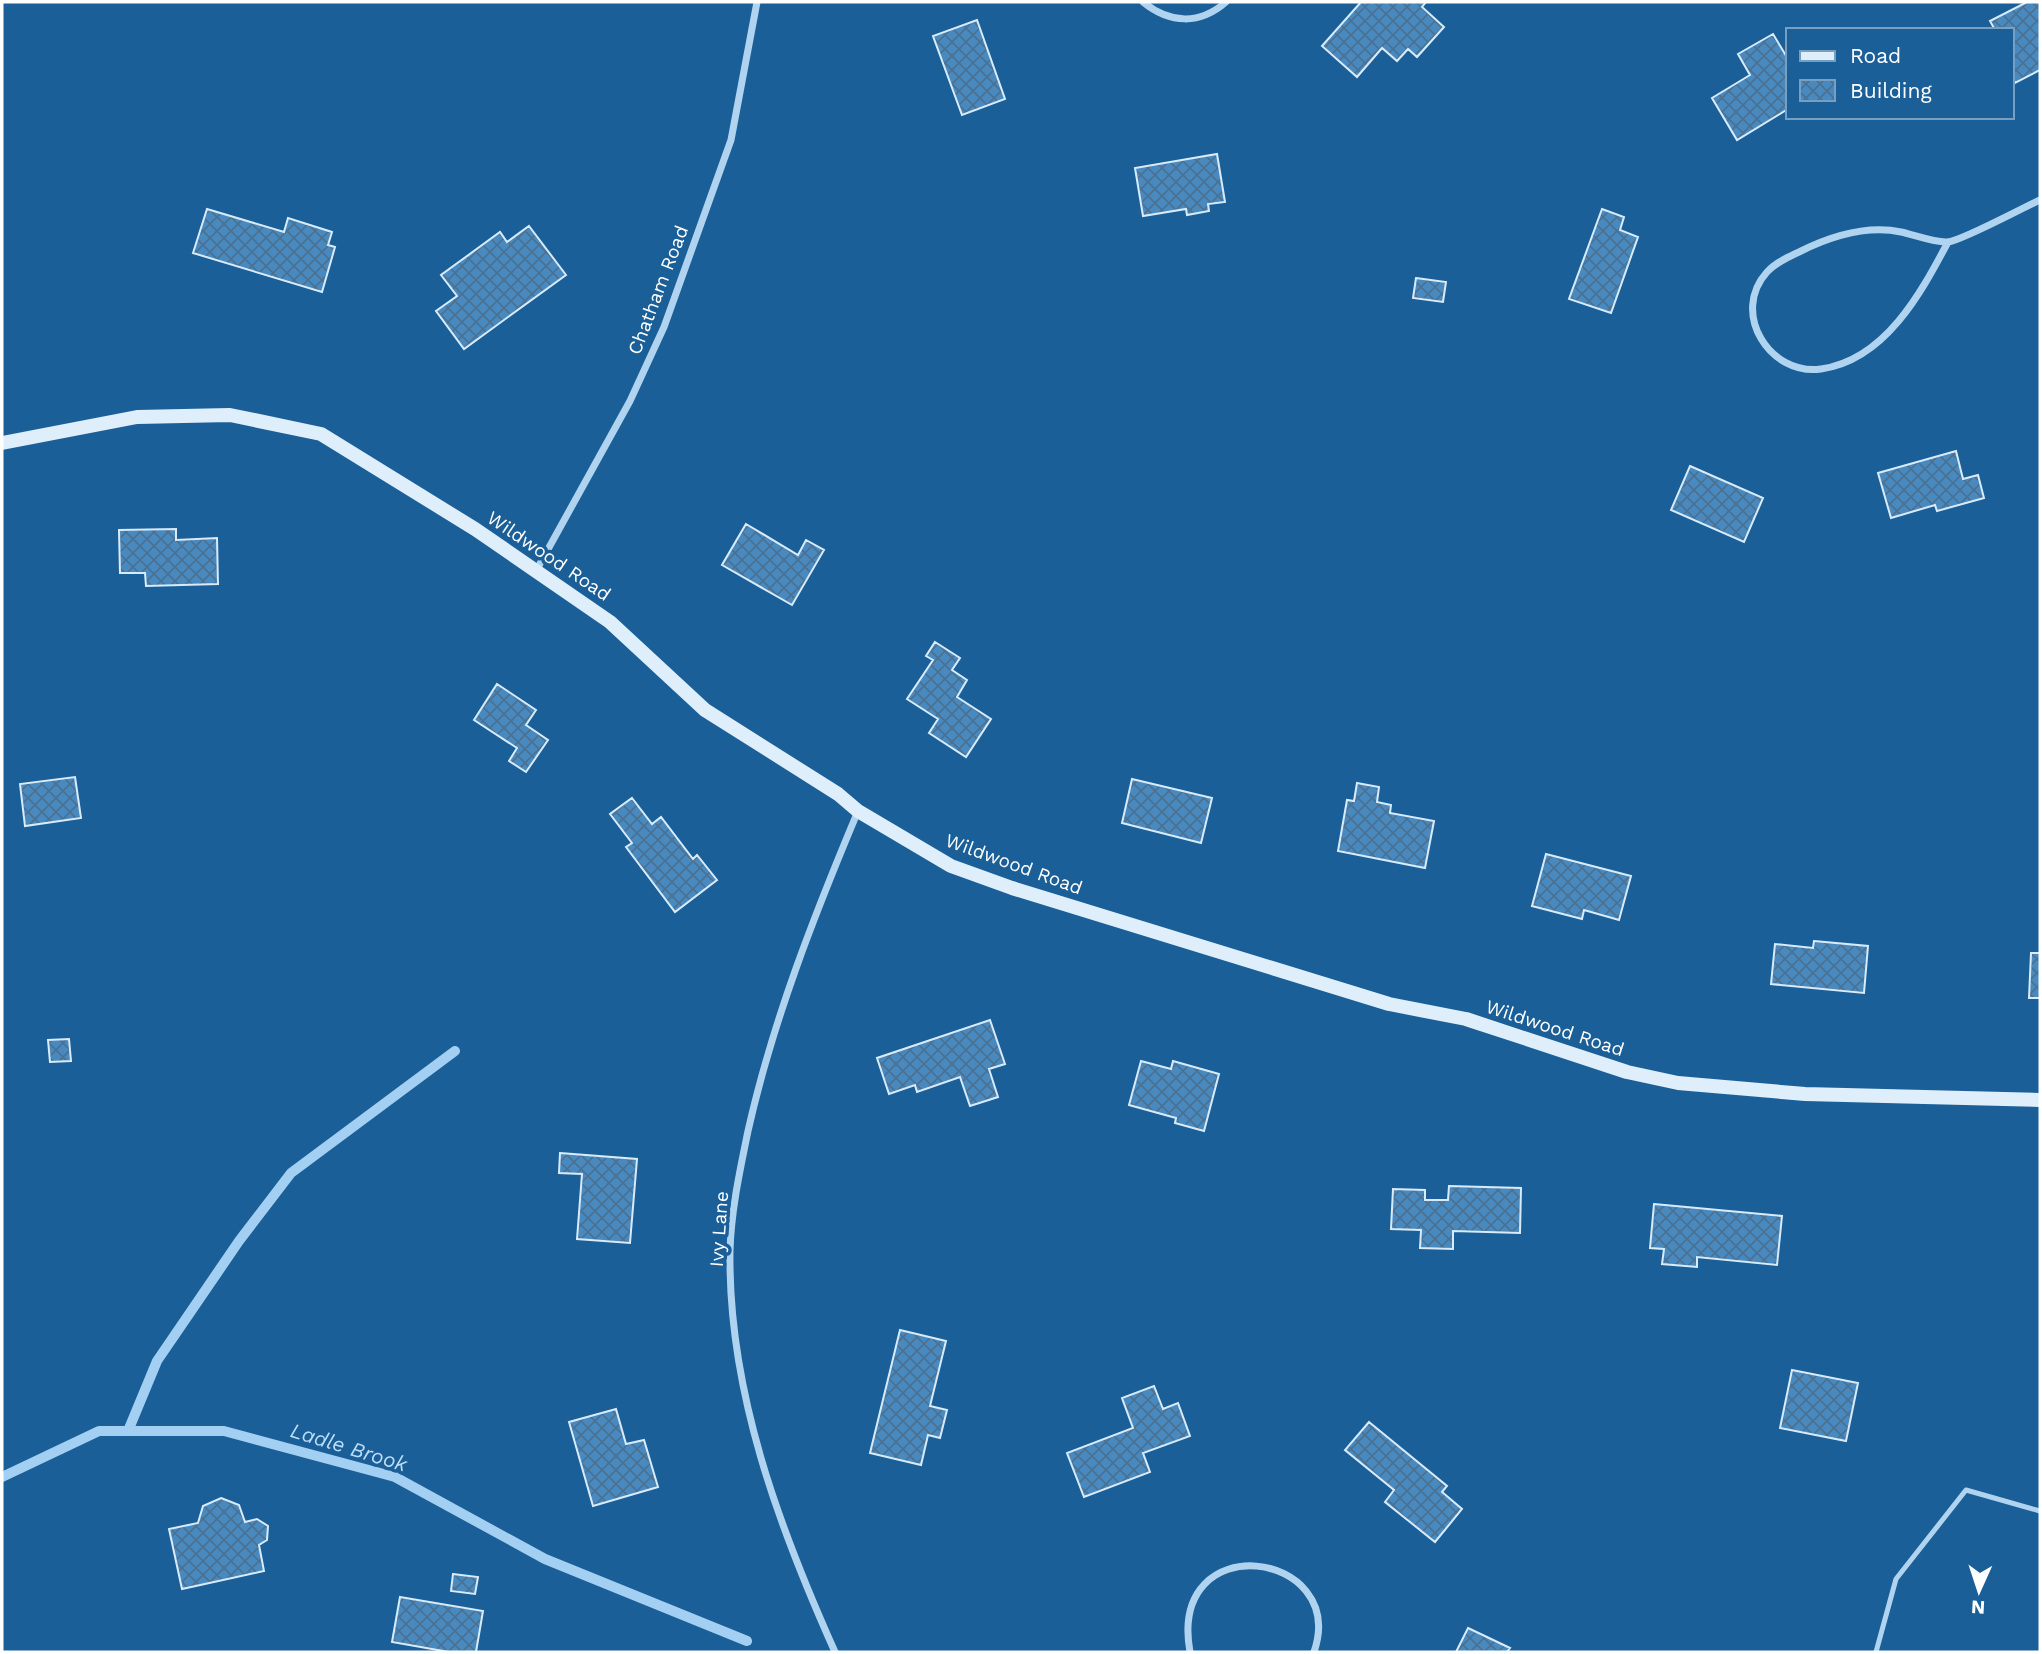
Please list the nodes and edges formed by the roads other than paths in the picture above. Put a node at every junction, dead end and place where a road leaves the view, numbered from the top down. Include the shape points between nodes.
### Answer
1 (757, 2) edge
2 (1143, 2) edge
3 (1226, 2) edge
4 (2040, 200) edge
5 (1948, 242) junction
6 (2, 443) edge
7 (536, 571) junction
8 (858, 811) junction
9 (2040, 1100) edge
10 (2040, 1511) edge
11 (835, 1652) edge
12 (1190, 1652) edge
13 (1314, 1652) edge
14 (1877, 1652) edge

1 - 7 street, Chatham Road via 731,140 664,327 630,401
2 - 3 street via 1177,20 1197,19
4 - 5 street
5 - 5 street via 1906,313 1872,345 1834,367 1815,370 1778,359 1755,327 1753,307 1767,272 1800,251 1870,230
6 - 7 street, Wildwood Road via 137,417 230,415 284,424 321,434
7 - 8 street, Wildwood Road via 610,622 705,710 838,793
8 - 9 street, Wildwood Road via 951,866 1012,888 1389,1004 1466,1019 1627,1072 1735,1089
8 - 11 street, Ivy Lane via 800,950 774,1036 743,1154 730,1250 746,1408 809,1594
10 - 14 lane via 1966,1490 1896,1579
12 - 13 street via 1186,1629 1190,1607 1202,1587 1219,1572 1241,1564 1264,1565 1300,1584 1318,1621

